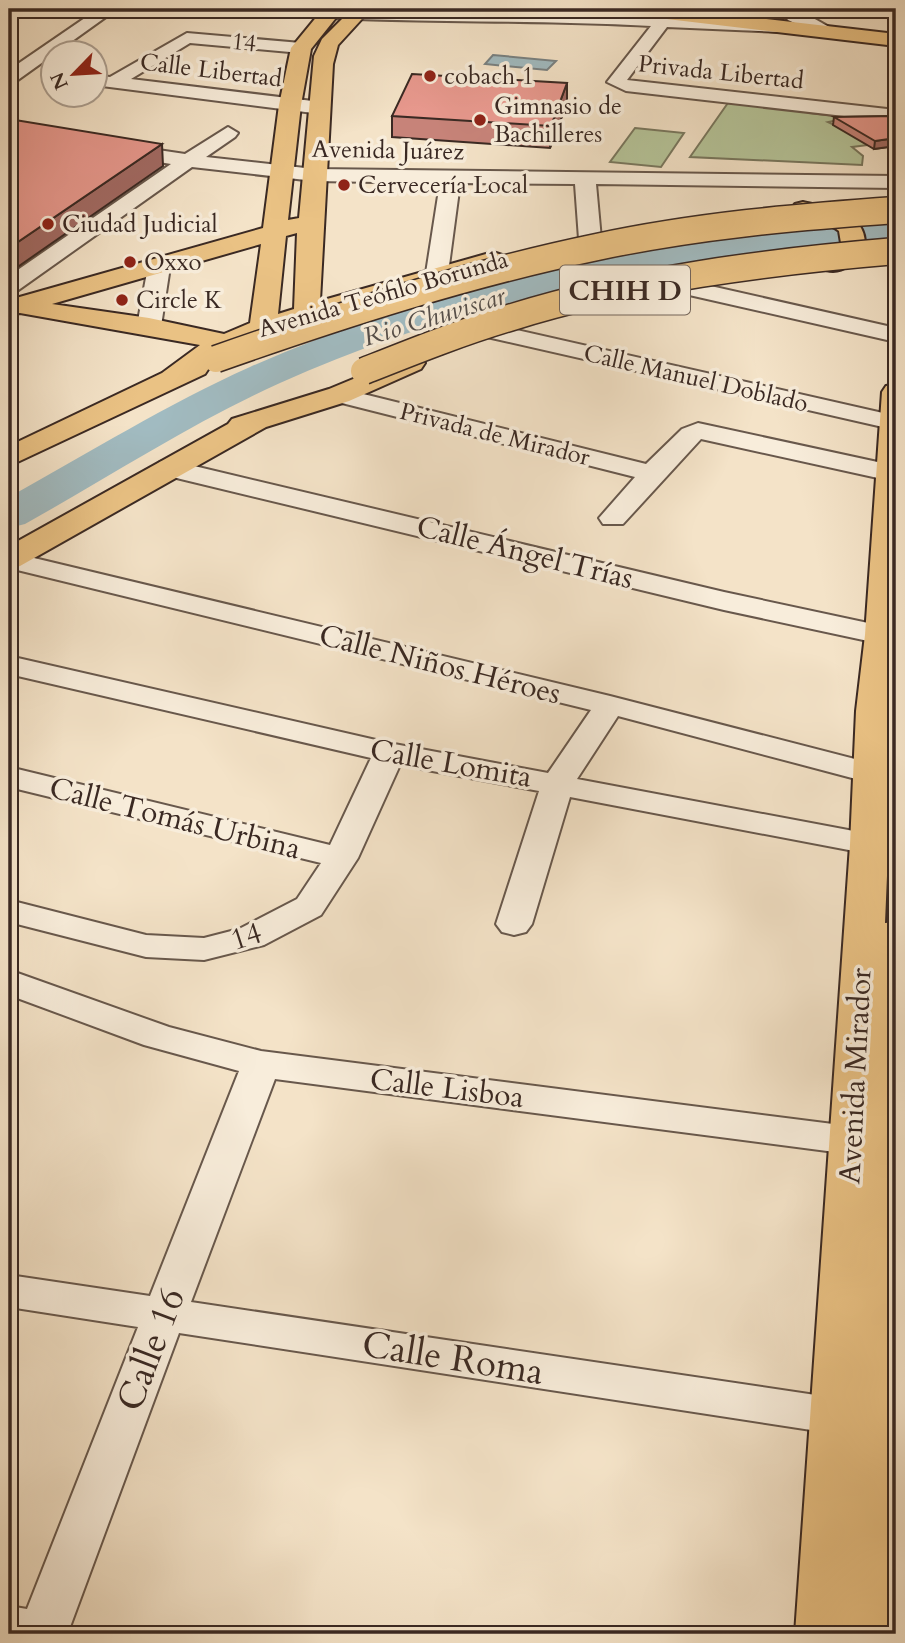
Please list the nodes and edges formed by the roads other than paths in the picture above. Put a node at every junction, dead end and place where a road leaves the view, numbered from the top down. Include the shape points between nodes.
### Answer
1 (109, 9) edge
2 (264, 9) edge
3 (633, 9) edge
4 (330, 11) edge
5 (359, 12) edge
6 (786, 18) edge
7 (662, 23) junction
8 (896, 40) edge
9 (301, 48) junction
10 (13, 72) edge
11 (38, 73) edge
12 (108, 81) edge
13 (114, 82) junction
14 (290, 105) junction
15 (321, 108) junction
16 (896, 116) edge
17 (228, 133) dead end
18 (105, 148) edge
19 (187, 162) junction
20 (282, 174) junction
21 (314, 176) junction
22 (451, 176) junction
23 (585, 179) junction
24 (896, 182) edge
25 (896, 201) edge
26 (803, 209) junction
27 (896, 210) edge
28 (309, 222) junction
29 (275, 232) junction
30 (590, 239) junction
31 (896, 251) edge
32 (896, 259) edge
33 (835, 265) junction
34 (159, 267) junction
35 (437, 273) junction
36 (684, 286) junction
37 (10, 302) edge
38 (307, 313) junction
39 (149, 326) junction
40 (263, 328) junction
41 (495, 332) junction
42 (896, 335) edge
43 (221, 350) junction
44 (338, 395) junction
45 (895, 413) edge
46 (242, 425) junction
47 (9, 457) edge
48 (169, 468) junction
49 (652, 472) junction
50 (893, 474) edge
51 (613, 518) dead end
52 (9, 560) edge
53 (887, 611) edge
54 (9, 664) edge
55 (610, 705) junction
56 (885, 713) edge
57 (389, 753) junction
58 (871, 772) junction
59 (9, 777) edge
60 (558, 783) junction
61 (889, 845) edge
62 (341, 858) junction
63 (9, 911) edge
64 (514, 924) dead end
65 (9, 982) edge
66 (261, 1064) junction
67 (875, 1142) edge
68 (9, 1291) edge
69 (164, 1314) junction
70 (868, 1421) edge
71 (35, 1632) edge
72 (824, 1634) edge
73 (860, 1634) edge

1 - 10 street
2 - 4 street
3 - 6 main road
4 - 5 street
4 - 9 main road
5 - 7 street
5 - 15 main road via 326,50 320,76
6 - 7 street
6 - 8 main road via 829,32
7 - 16 street, Privada Libertad via 615,82
9 - 13 street, 14 via 187,38
9 - 14 main road
10 - 11 street
12 - 13 street, Calle Libertad
13 - 14 street, Calle Libertad
14 - 15 street, Calle Libertad
14 - 20 main road
15 - 21 main road
17 - 19 street
18 - 19 street, Avenida Juárez
19 - 20 street, Avenida Juárez
19 - 37 street
20 - 21 street, Avenida Juárez
20 - 29 main road
21 - 22 street, Avenida Juárez
21 - 28 main road
22 - 23 street, Avenida Juárez
22 - 35 street
23 - 24 street, Avenida Juárez
23 - 30 street
25 - 26 main road, Avenida Teófilo Borunda
26 - 30 main road, Avenida Teófilo Borunda
26 - 33 main road via 849,233
27 - 43 main road, CHIH D, bridge via 819,215 586,250 399,297
28 - 29 main road
28 - 38 main road
29 - 34 main road
29 - 40 main road
30 - 35 main road, Avenida Teófilo Borunda
31 - 46 main road, Avenida Teófilo Borunda / CHIH D, bridge via 691,276 572,301 456,334
32 - 33 main road, Avenida Teófilo Borunda
33 - 36 main road, Avenida Teófilo Borunda
34 - 37 main road
34 - 39 street
35 - 38 main road, Avenida Teófilo Borunda
36 - 41 main road, Avenida Teófilo Borunda
36 - 42 street
37 - 39 main road
38 - 40 main road, Avenida Teófilo Borunda
39 - 43 main road
40 - 43 main road, Avenida Teófilo Borunda
41 - 44 main road, Avenida Teófilo Borunda
41 - 45 street, Calle Manuel Doblado
43 - 47 main road, CHIH D
44 - 46 main road, Avenida Teófilo Borunda
44 - 49 street, Privada de Mirador
45 - 50 main road, Avenida Mirador
46 - 48 main road, Avenida Teófilo Borunda / CHIH D
48 - 52 main road, Avenida Teófilo Borunda / CHIH D
48 - 53 street, Calle Ángel Trías via 727,591
49 - 50 street via 691,434 707,431
49 - 51 street
50 - 53 main road, Avenida Mirador
52 - 55 street, Calle Niños Héroes
53 - 56 main road, Avenida Mirador
54 - 57 street, Calle Lomita
55 - 58 street, Calle Niños Héroes
55 - 60 street
56 - 58 main road, Avenida Mirador
57 - 60 street, Calle Lomita
57 - 62 street, 14
58 - 61 main road, Avenida Mirador
59 - 62 street, Calle Tomás Urbina
60 - 61 street, Calle Lomita
60 - 64 street
61 - 67 main road, Avenida Mirador
62 - 63 street, 14 via 309,907 251,937 204,949 146,946
65 - 66 street, Calle Lisboa via 157,1036
66 - 67 street, Calle Lisboa
66 - 69 street, Calle 16
67 - 70 main road, Avenida Mirador
68 - 69 street, Calle Roma
69 - 70 street, Calle Roma
69 - 71 street, Calle 16
70 - 72 main road, Avenida Mirador
70 - 73 main road, Avenida Mirador

